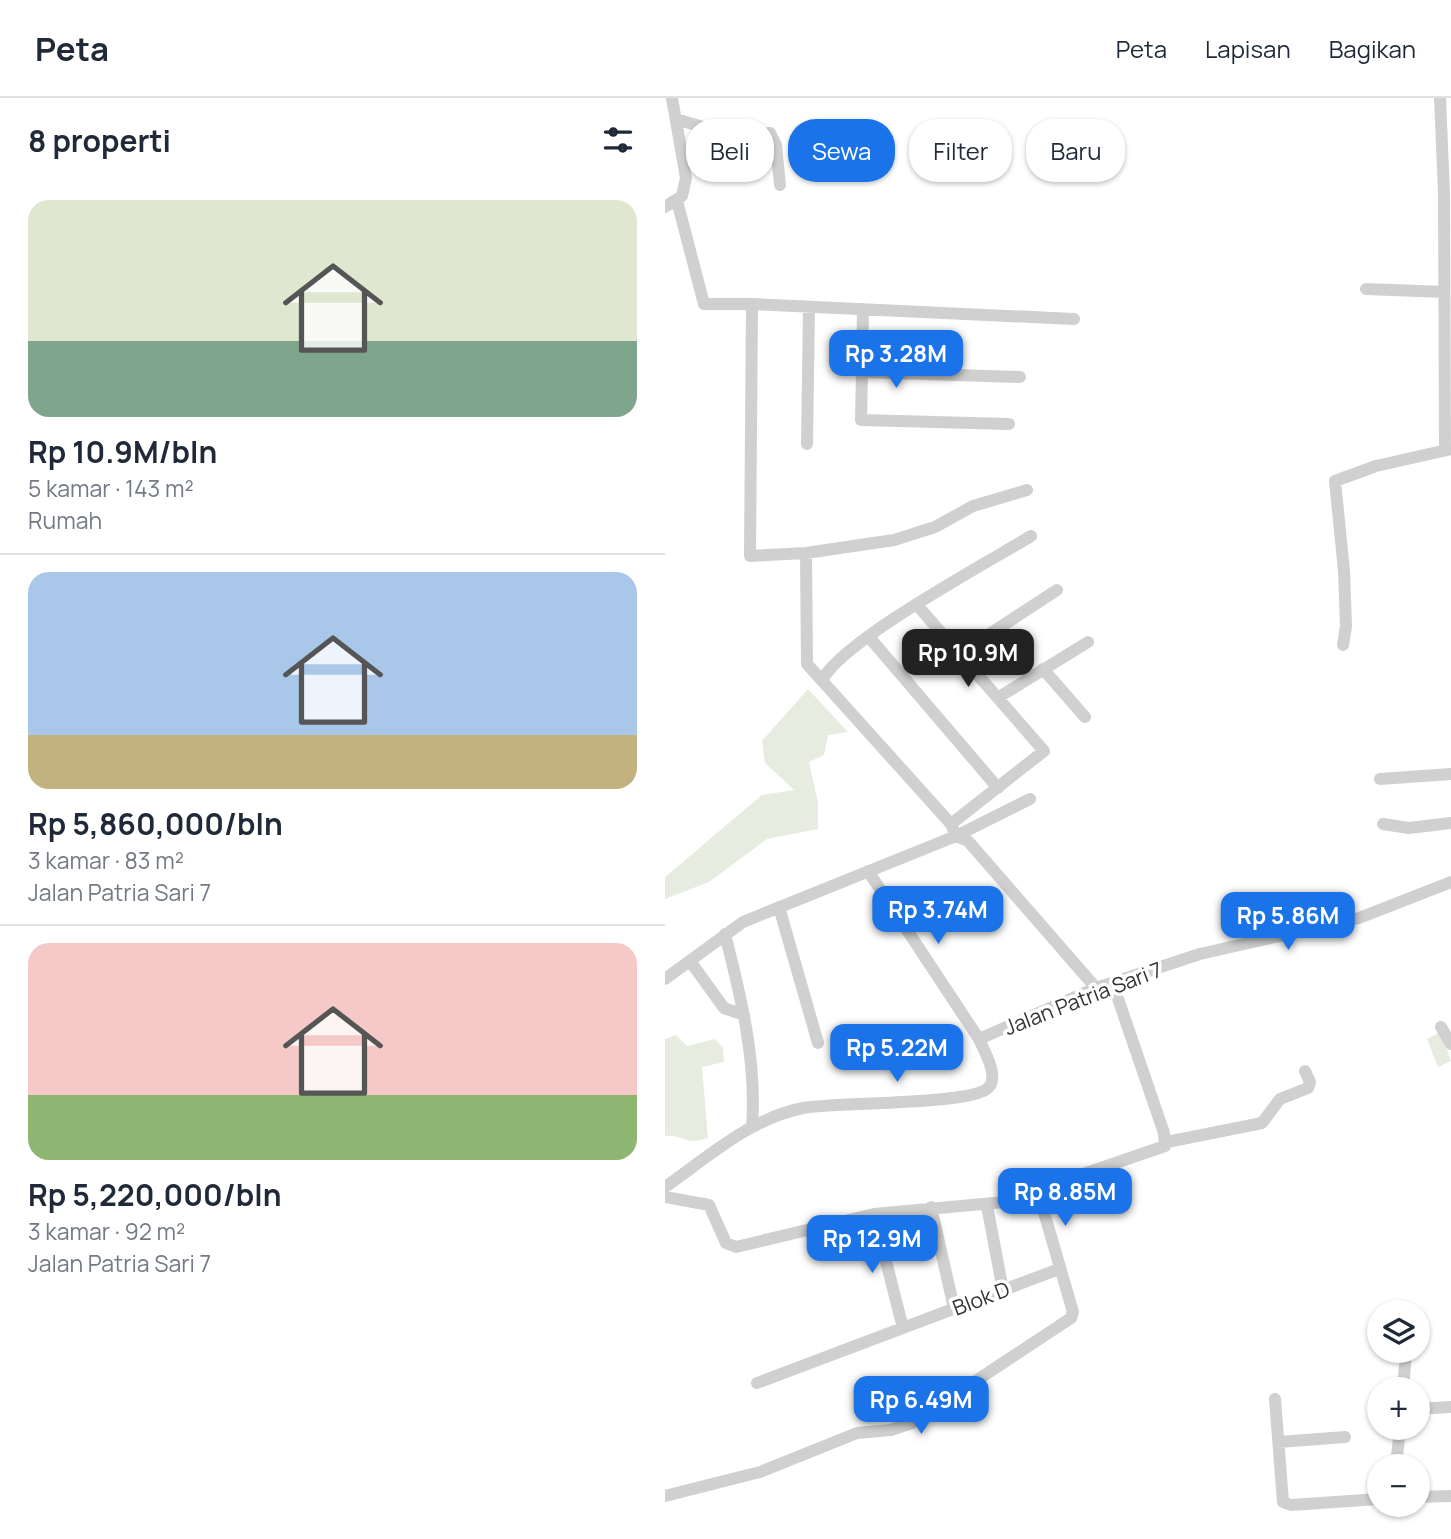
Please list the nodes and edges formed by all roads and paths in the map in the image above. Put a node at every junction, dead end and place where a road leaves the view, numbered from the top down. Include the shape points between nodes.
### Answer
1 (672, 98) edge
2 (1440, 98) edge
3 (676, 119) junction
4 (780, 185) dead end
5 (677, 201) junction
6 (665, 207) edge
7 (1366, 289) dead end
8 (1444, 292) junction
9 (752, 304) junction
10 (809, 307) junction
11 (863, 309) junction
12 (1074, 318) dead end
13 (862, 372) junction
14 (1020, 377) dead end
15 (1009, 424) dead end
16 (807, 444) dead end
17 (1448, 449) edge
18 (1027, 490) dead end
19 (1031, 536) dead end
20 (806, 553) junction
21 (1057, 590) dead end
22 (917, 605) junction
23 (869, 638) junction
24 (1088, 642) dead end
25 (1343, 645) dead end
26 (959, 654) junction
27 (1043, 669) junction
28 (822, 680) junction
29 (999, 697) junction
30 (1085, 718) dead end
31 (1451, 775) edge
32 (1380, 779) dead end
33 (998, 788) junction
34 (1030, 799) dead end
35 (1451, 823) edge
36 (1383, 824) dead end
37 (954, 830) junction
38 (868, 871) junction
39 (1451, 882) edge
40 (779, 907) junction
41 (725, 934) junction
42 (690, 961) junction
43 (666, 977) edge
44 (1113, 984) junction
45 (1096, 988) junction
46 (744, 1015) junction
47 (1441, 1027) dead end
48 (979, 1039) junction
49 (818, 1043) dead end
50 (1451, 1044) edge
51 (1305, 1071) dead end
52 (752, 1127) junction
53 (1167, 1142) junction
54 (665, 1187) edge
55 (1039, 1195) junction
56 (665, 1197) edge
57 (987, 1206) junction
58 (931, 1208) junction
59 (874, 1214) junction
60 (1059, 1269) junction
61 (1003, 1290) junction
62 (954, 1308) junction
63 (903, 1328) junction
64 (758, 1383) dead end
65 (1275, 1399) dead end
66 (1451, 1407) edge
67 (1430, 1408) edge
68 (1345, 1437) dead end
69 (1279, 1442) junction
70 (665, 1496) edge
71 (1451, 1496) edge
72 (1430, 1497) edge
73 (1367, 1500) edge

1 - 3 street
2 - 8 street
3 - 4 street via 733,136 770,133 776,145
3 - 5 street via 686,178
5 - 6 street
5 - 9 street via 704,304
7 - 8 street
8 - 17 street
9 - 10 street
9 - 20 street via 750,556
10 - 11 street
10 - 16 street
11 - 12 street
11 - 13 street
13 - 14 street
13 - 15 street via 861,420
17 - 25 street via 1333,483 1344,571
18 - 20 street via 973,506 935,527 894,540
19 - 22 street
20 - 28 street via 807,664
21 - 26 street
22 - 23 street
22 - 26 street
23 - 28 street via 829,668
23 - 33 street
24 - 27 street
26 - 29 street
27 - 29 street
27 - 30 street
28 - 37 street
29 - 33 street via 1044,751
31 - 32 street
33 - 37 street
34 - 37 street
35 - 36 street via 1409,828
37 - 38 street
37 - 45 street
38 - 40 street
38 - 48 street
39 - 44 street, Jalan Patria Sari 7 via 1359,918 1200,954
40 - 41 street
40 - 49 street
41 - 42 street
41 - 46 street
42 - 43 street
42 - 46 street via 724,1008
44 - 45 street, Jalan Patria Sari 7
44 - 53 street
45 - 48 street, Jalan Patria Sari 7
46 - 52 street via 752,1066
47 - 50 street
48 - 52 street, Jalan Patria Sari 7 via 993,1073 985,1091 959,1097 804,1108 772,1115
51 - 53 street via 1308,1088 1280,1099 1262,1123
52 - 54 street, Jalan Patria Sari 7
53 - 55 street via 1161,1148 1059,1182
55 - 57 street
55 - 60 street
56 - 59 street via 709,1205 726,1243 736,1247
57 - 58 street
57 - 61 street
58 - 59 street
58 - 62 street
59 - 63 street
60 - 61 street, Blok D
60 - 70 street via 1072,1318 912,1423 857,1433 760,1472
61 - 62 street, Blok D
62 - 63 street, Blok D
63 - 64 street, Blok D
65 - 69 street
66 - 67 street
68 - 69 street
69 - 73 street via 1286,1504
71 - 72 street

